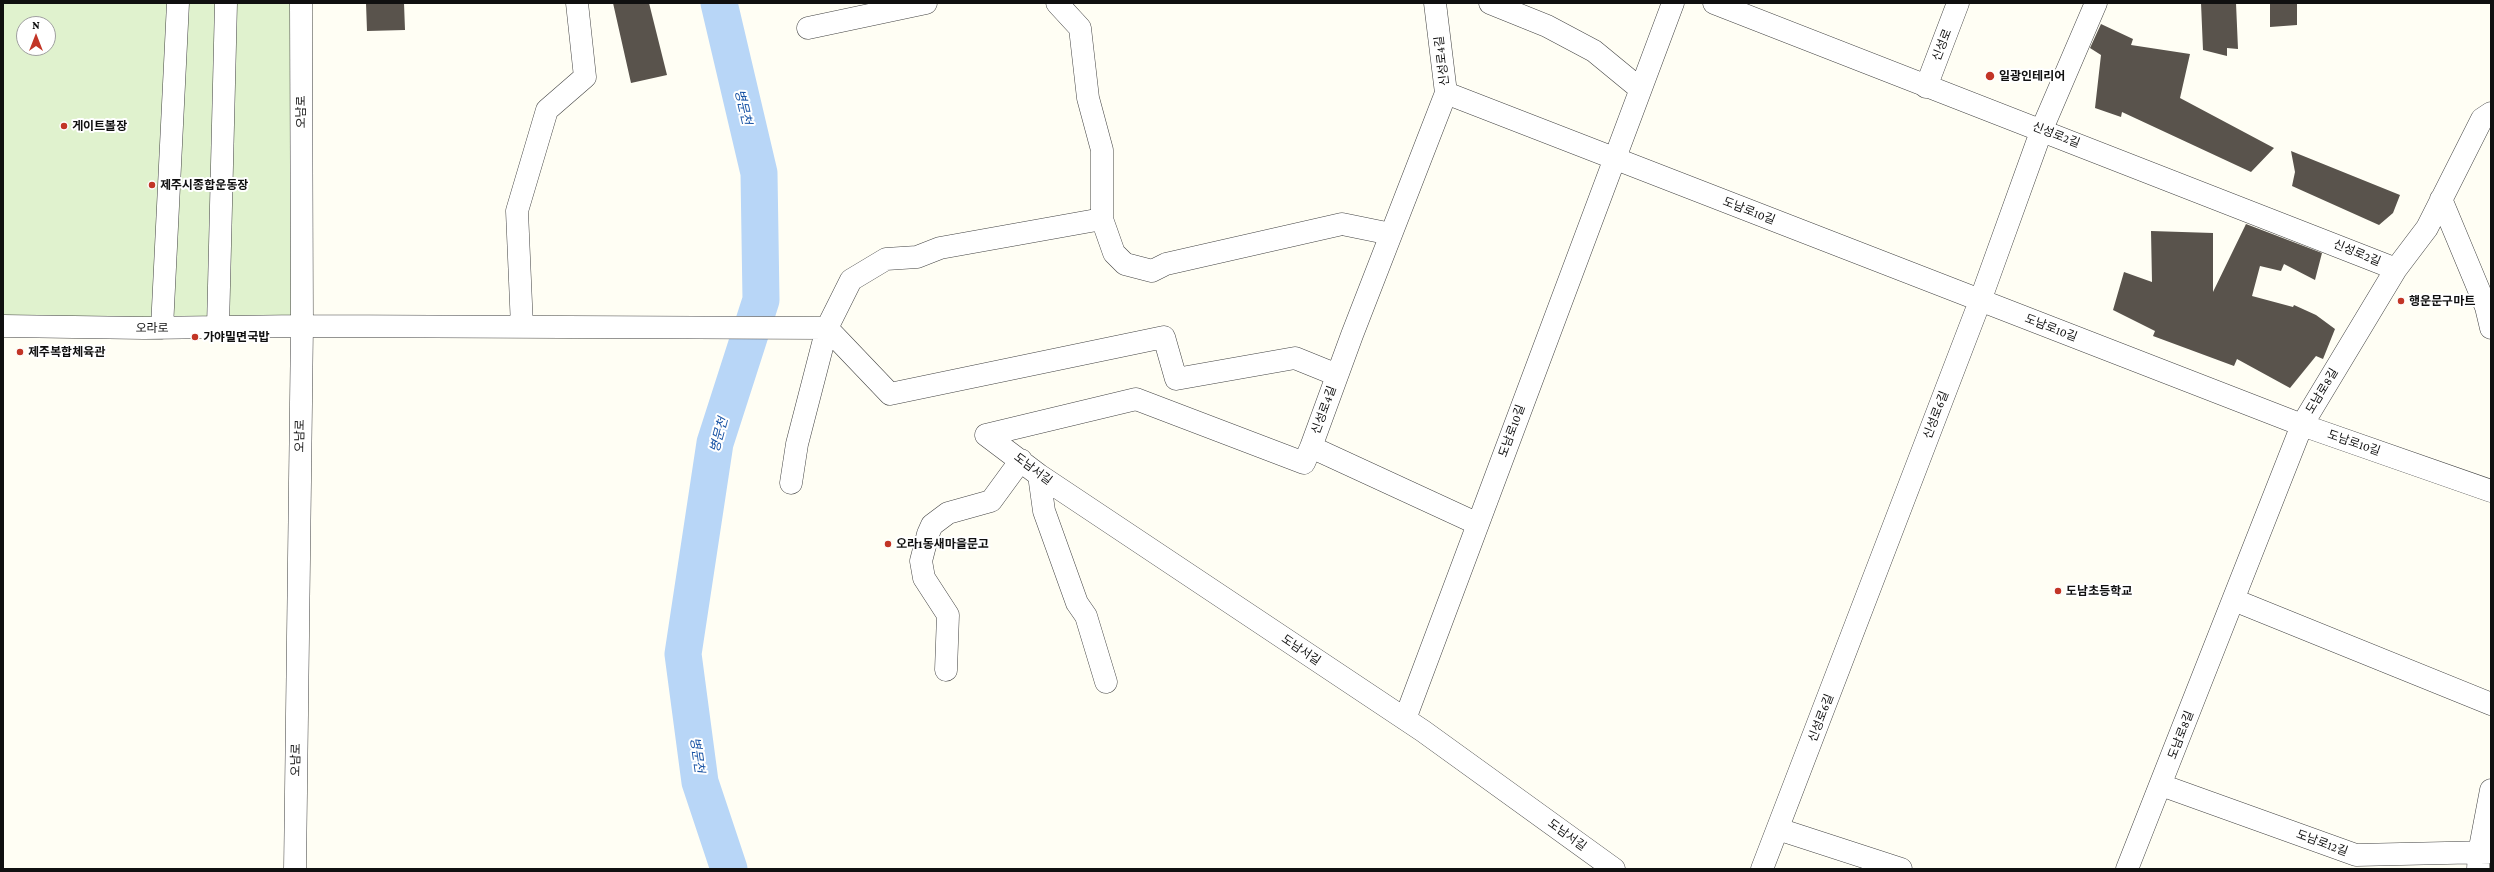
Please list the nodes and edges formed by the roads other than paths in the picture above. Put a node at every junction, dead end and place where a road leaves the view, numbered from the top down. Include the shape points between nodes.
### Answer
1 (178, 3) edge
2 (226, 3) edge
3 (301, 3) edge
4 (577, 3) edge
5 (926, 3) edge
6 (1057, 3) edge
7 (1435, 3) edge
8 (1490, 3) edge
9 (1672, 3) edge
10 (1714, 3) edge
11 (1958, 3) edge
12 (2096, 3) edge
13 (808, 28) dead end
14 (1926, 87) junction
15 (1639, 88) junction
16 (1446, 93) junction
17 (2491, 113) edge
18 (2042, 129) junction
19 (1614, 158) junction
20 (2441, 199) junction
21 (1102, 219) junction
22 (1391, 234) junction
23 (2396, 269) junction
24 (1980, 301) junction
25 (3, 326) edge
26 (302, 326) junction
27 (218, 327) junction
28 (522, 327) junction
29 (162, 328) junction
30 (827, 328) junction
31 (2491, 328) edge
32 (1337, 375) junction
33 (2302, 425) junction
34 (1311, 447) junction
35 (1021, 460) junction
36 (1039, 475) junction
37 (791, 483) dead end
38 (2491, 492) edge
39 (1478, 524) junction
40 (2234, 600) junction
41 (946, 670) dead end
42 (1106, 682) dead end
43 (2491, 704) edge
44 (1405, 719) junction
45 (2161, 785) junction
46 (2491, 790) edge
47 (1778, 829) junction
48 (2483, 858) edge
49 (295, 869) edge
50 (1614, 869) edge
51 (1762, 869) edge
52 (1901, 869) edge
53 (2127, 869) edge

1 - 29 street
2 - 27 street
3 - 26 street, 오남로
4 - 28 street via 585,77 546,110 517,211
5 - 13 street
6 - 21 street via 1080,28 1088,98 1102,150
7 - 16 street, 신성로4길
8 - 15 street via 1547,26 1594,51
9 - 15 street, 도남로10길
10 - 14 street, 신성로2길
11 - 14 street, 신성로
12 - 18 street, 신성로6길
14 - 18 street, 신성로2길
15 - 19 street, 도남로10길
16 - 19 street, 도남로10길
16 - 22 street, 신성로4길
17 - 20 street, 도남로8길 via 2482,119
18 - 23 street, 신성로2길
18 - 24 street, 신성로6길
19 - 24 street, 도남로10길
19 - 39 street, 도남로10길
20 - 23 street, 도남로8길 via 2427,228
20 - 31 street via 2486,307
21 - 22 street via 1114,253 1125,264 1152,271 1166,264 1342,224
21 - 30 street via 940,248 917,257 886,259 851,280
22 - 32 street, 신성로4길
23 - 33 street, 도남로8길
24 - 33 street, 도남로10길
24 - 47 street, 신성로6길
25 - 29 street, 오라로
26 - 27 street, 오라로
26 - 28 street, 오라로
26 - 49 street, 오남로
27 - 29 street, 오라로
28 - 30 street, 오라로
30 - 32 street via 890,394 1164,337 1176,379 1295,358
30 - 37 street via 797,444
32 - 34 street, 신성로4길
33 - 38 street, 도남로10길
33 - 40 street, 도남로8길
34 - 35 street, 도남서길 via 1304,463 1136,399 986,435
34 - 39 street, 신성로4길
35 - 36 street, 도남서길
35 - 41 street via 992,501 948,513 932,525 928,534 921,561 924,578 948,615
36 - 42 street via 1044,511 1077,603 1086,616
36 - 44 street, 도남서길
39 - 44 street
40 - 43 street
40 - 45 street, 도남로8길
44 - 50 street, 도남서길
45 - 48 street, 도남로12길 via 2356,855
45 - 53 street, 도남로8길
46 - 48 street
47 - 51 street, 신성로6길
47 - 52 street

